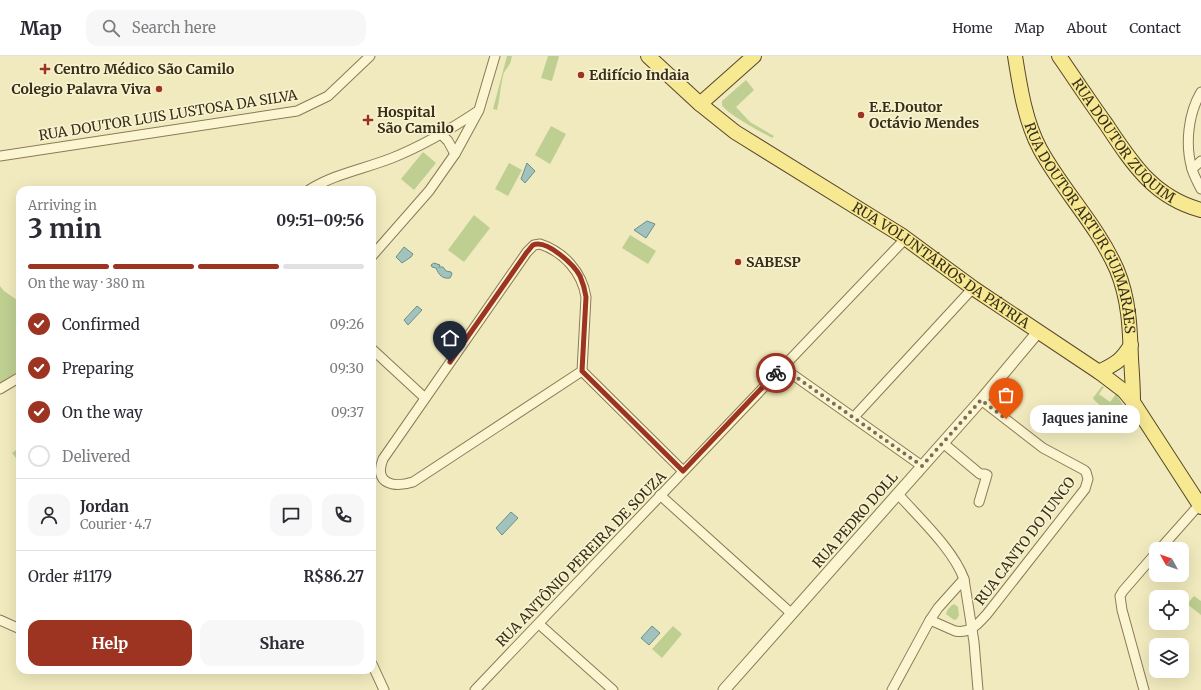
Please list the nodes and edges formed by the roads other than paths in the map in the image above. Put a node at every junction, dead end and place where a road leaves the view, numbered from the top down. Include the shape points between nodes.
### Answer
1 (370, 56) edge
2 (495, 56) edge
3 (648, 56) edge
4 (754, 56) edge
5 (1015, 56) edge
6 (1059, 56) edge
7 (1201, 92) edge
8 (700, 104) junction
9 (479, 110) junction
10 (441, 134) junction
11 (455, 154) junction
12 (0, 156) edge
13 (1201, 161) edge
14 (1192, 170) junction
15 (315, 186) edge
16 (1201, 189) edge
17 (1196, 209) edge
18 (1201, 217) edge
19 (906, 238) junction
20 (376, 251) edge
21 (973, 288) junction
22 (1038, 332) junction
23 (1130, 345) junction
24 (376, 353) edge
25 (782, 367) junction
26 (582, 371) junction
27 (1099, 372) junction
28 (16, 379) edge
29 (0, 389) edge
30 (425, 398) junction
31 (981, 400) junction
32 (1133, 402) junction
33 (854, 417) junction
34 (943, 443) junction
35 (922, 466) junction
36 (683, 471) junction
37 (898, 494) junction
38 (660, 495) junction
39 (979, 502) dead end
40 (1200, 506) edge
41 (1167, 542) edge
42 (1149, 561) edge
43 (964, 579) junction
44 (792, 614) junction
45 (930, 620) junction
46 (1, 623) edge
47 (539, 624) junction
48 (16, 628) edge
49 (972, 630) junction
50 (376, 673) edge
51 (384, 690) edge
52 (475, 690) edge
53 (613, 690) edge
54 (724, 690) edge
55 (892, 690) edge
56 (978, 690) edge
57 (1144, 690) edge

1 - 12 street, RUA DOUTOR LUIS LUSTOSA DA SILVA via 328,96 297,111
2 - 9 street
3 - 8 main road, RUA VOLUNTÁRIOS DA PÁTRIA
4 - 8 main road
5 - 23 main road, RUA DOUTOR ARTUR GUIMARÃES via 1023,100 1039,148 1117,270 1127,303
6 - 17 main road, RUA DOUTOR ZUQUIM via 1136,167 1158,190
7 - 14 street via 1192,116 1188,138
8 - 19 main road, RUA VOLUNTÁRIOS DA PÁTRIA via 735,132
9 - 10 street
9 - 11 street
10 - 11 street
10 - 15 street via 402,154
11 - 20 street via 429,190
13 - 14 street
14 - 16 street
17 - 18 main road
19 - 21 main road, RUA VOLUNTÁRIOS DA PÁTRIA
19 - 25 street, RUA ANTÔNIO PEREIRA DE SOUZA
21 - 22 main road, RUA VOLUNTÁRIOS DA PÁTRIA
21 - 33 street
22 - 27 main road, RUA VOLUNTÁRIOS DA PÁTRIA
22 - 31 street, RUA PEDRO DOLL
23 - 27 main road via 1117,363
23 - 32 main road, RUA DOUTOR ARTUR GUIMARÃES
24 - 30 street
25 - 33 street
25 - 36 street, RUA ANTÔNIO PEREIRA DE SOUZA
26 - 30 street via 413,482 392,485 382,478 380,471 383,459
26 - 30 street via 586,297 584,286 575,268 566,260 547,246 534,245
26 - 36 street
27 - 32 main road, RUA VOLUNTÁRIOS DA PÁTRIA via 1124,391
28 - 29 street
31 - 34 street, RUA PEDRO DOLL
31 - 49 street, RUA CANTO DO JUNCO via 1043,448 1084,470 1088,479 1085,489 1072,506
32 - 40 main road, RUA VOLUNTÁRIOS DA PÁTRIA
33 - 35 street
34 - 35 street, RUA PEDRO DOLL
34 - 39 street via 980,474 987,476
35 - 37 street, RUA PEDRO DOLL
36 - 38 street, RUA ANTÔNIO PEREIRA DE SOUZA
37 - 43 street via 958,564
37 - 44 street, RUA PEDRO DOLL
38 - 44 street
38 - 47 street, RUA ANTÔNIO PEREIRA DE SOUZA
40 - 41 street
42 - 57 street via 1120,596
43 - 45 street
43 - 49 street
44 - 54 street, RUA PEDRO DOLL
45 - 49 street via 955,632
45 - 55 street
46 - 48 street
47 - 52 street, RUA ANTÔNIO PEREIRA DE SOUZA
47 - 53 street
49 - 56 street
50 - 51 street

